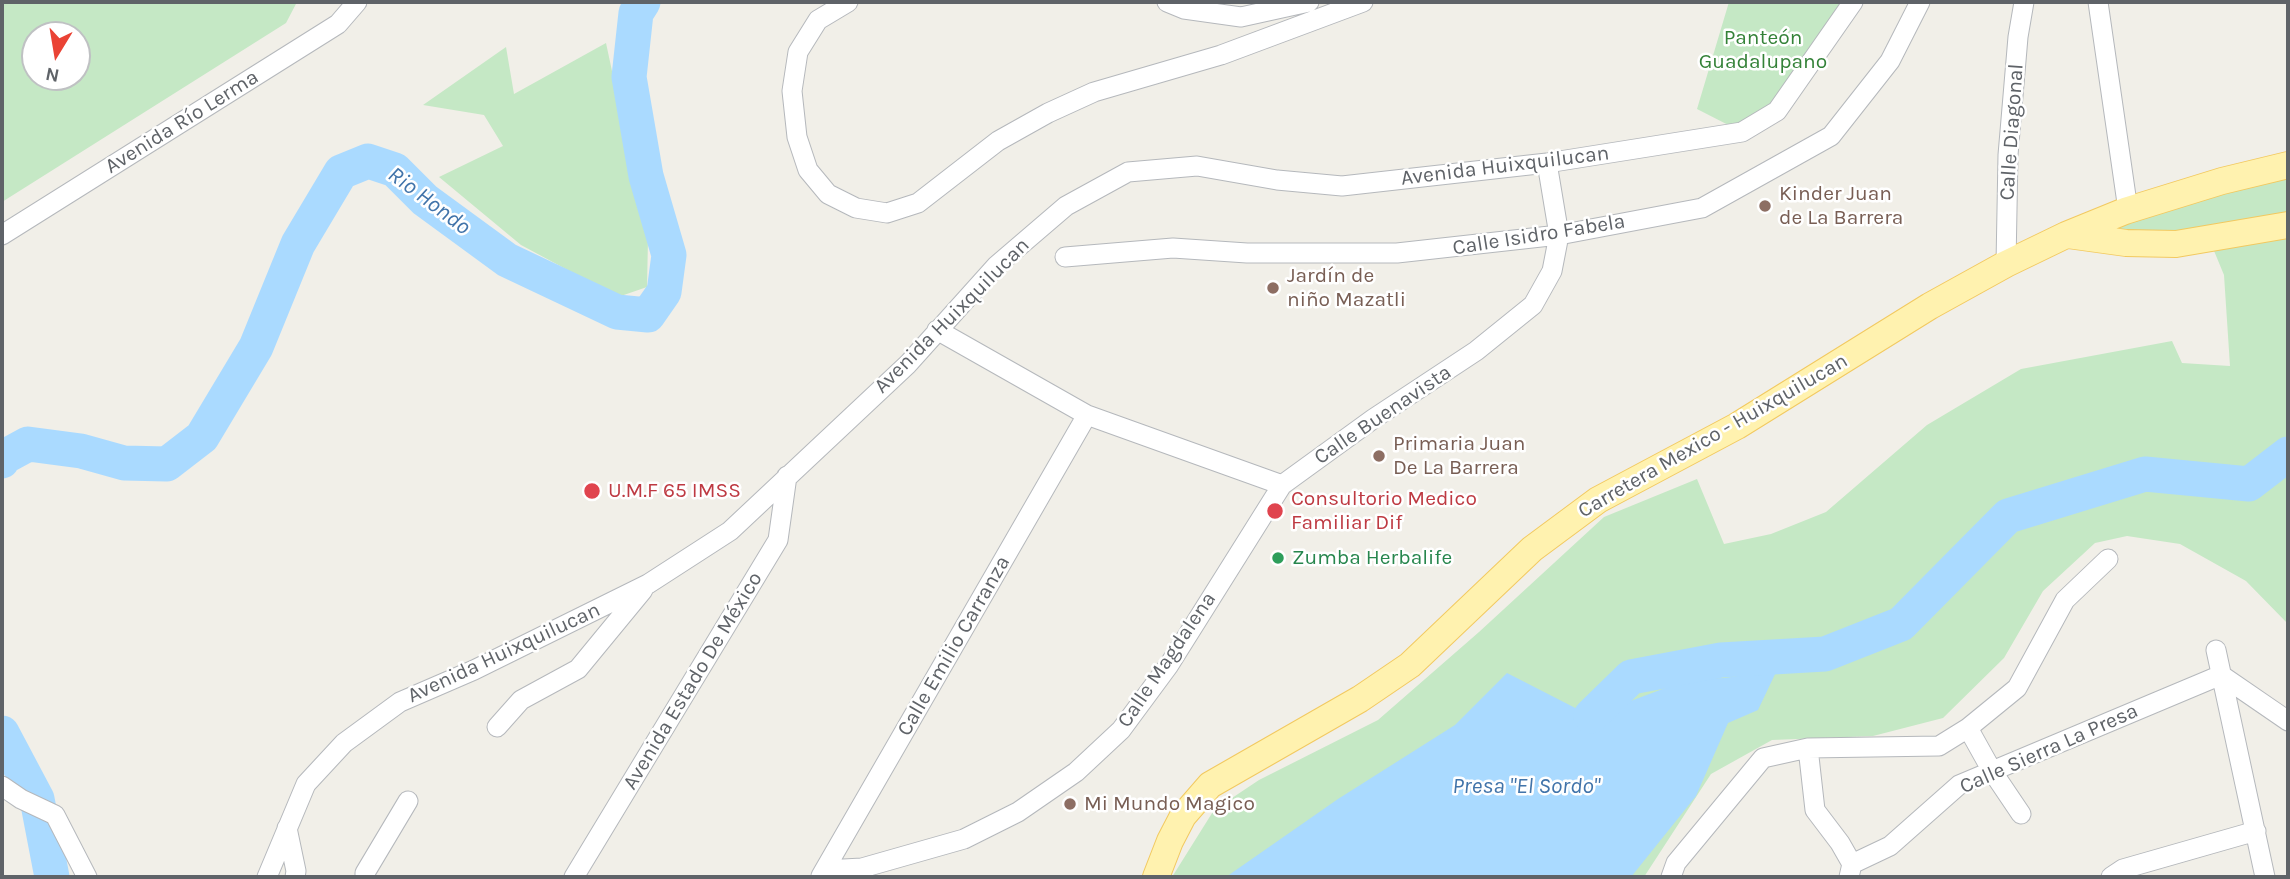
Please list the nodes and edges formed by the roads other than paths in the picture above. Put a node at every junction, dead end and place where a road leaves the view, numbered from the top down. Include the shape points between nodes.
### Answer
1 (357, 2) edge
2 (848, 2) edge
3 (1167, 2) edge
4 (1309, 2) edge
5 (1363, 2) edge
6 (1853, 2) edge
7 (1920, 2) edge
8 (2024, 2) edge
9 (2098, 2) edge
10 (1547, 163) junction
11 (2288, 165) edge
12 (2129, 210) junction
13 (2288, 225) edge
14 (2, 235) edge
15 (1559, 235) junction
16 (2066, 235) junction
17 (1065, 257) dead end
18 (2006, 264) junction
19 (937, 330) junction
20 (1087, 415) junction
21 (788, 476) junction
22 (1282, 485) junction
23 (2108, 559) dead end
24 (648, 584) junction
25 (2216, 650) dead end
26 (2221, 675) junction
27 (2288, 721) edge
28 (497, 727) dead end
29 (1968, 728) junction
30 (1808, 748) junction
31 (1992, 771) junction
32 (2, 786) edge
33 (408, 801) dead end
34 (2021, 814) dead end
35 (287, 828) junction
36 (2256, 831) junction
37 (1850, 871) edge
38 (823, 873) edge
39 (87, 877) edge
40 (267, 877) edge
41 (295, 877) edge
42 (365, 877) edge
43 (574, 877) edge
44 (1156, 877) edge
45 (1671, 877) edge
46 (2111, 877) edge
47 (2265, 877) edge

1 - 14 street, Avenida Río Lerma via 338,24
2 - 5 street via 818,20 798,52 792,91 797,137 808,170 828,194 856,208 887,213 918,203 998,141 1094,92 1221,55
3 - 4 street via 1241,17
6 - 10 street, Avenida Huixquilucan via 1777,111 1742,132
7 - 15 street, Calle Isidro Fabela via 1890,61 1831,136 1702,208
8 - 18 street, Calle Diagonal via 2008,155
9 - 12 street
10 - 15 street, Calle Buenavista
10 - 19 street, Avenida Huixquilucan via 1342,186 1197,166 1129,172 1066,206 996,266
11 - 12 main road, Carretera Mexico - Huixquilucan
12 - 16 main road, Carretera Mexico - Huixquilucan
13 - 16 main road via 2176,244
15 - 17 street, Calle Isidro Fabela via 1397,253 1173,248
15 - 22 street, Calle Buenavista via 1552,271 1533,305 1476,351
16 - 18 main road, Carretera Mexico - Huixquilucan
18 - 44 main road, Carretera Mexico - Huixquilucan via 1737,426 1598,499 1532,549 1410,665 1210,785 1183,816
19 - 20 street
19 - 21 street, Avenida Huixquilucan
20 - 22 street
20 - 38 street, Calle Emilio Carranza
21 - 24 street, Avenida Huixquilucan via 730,531
21 - 43 street, Avenida Estado De México via 778,540
22 - 38 street, Calle Magdalena via 1169,665 1121,730 1076,772 1018,812 964,839 862,868
23 - 29 street via 2065,600 2017,688
24 - 28 street via 578,669 521,700
24 - 35 street, Avenida Huixquilucan via 400,702 344,743 306,784
25 - 26 street
26 - 27 street
26 - 31 street, Calle Sierra La Presa
26 - 36 street
29 - 30 street via 1939,747
29 - 31 street
30 - 37 street via 1815,810 1840,842
30 - 45 street via 1763,758 1676,863
31 - 34 street
31 - 37 street, Calle Sierra La Presa via 1959,785 1890,846
32 - 39 street via 55,815
33 - 42 street
35 - 40 street, Avenida Huixquilucan
35 - 41 street
36 - 46 street via 2123,869
36 - 47 street

